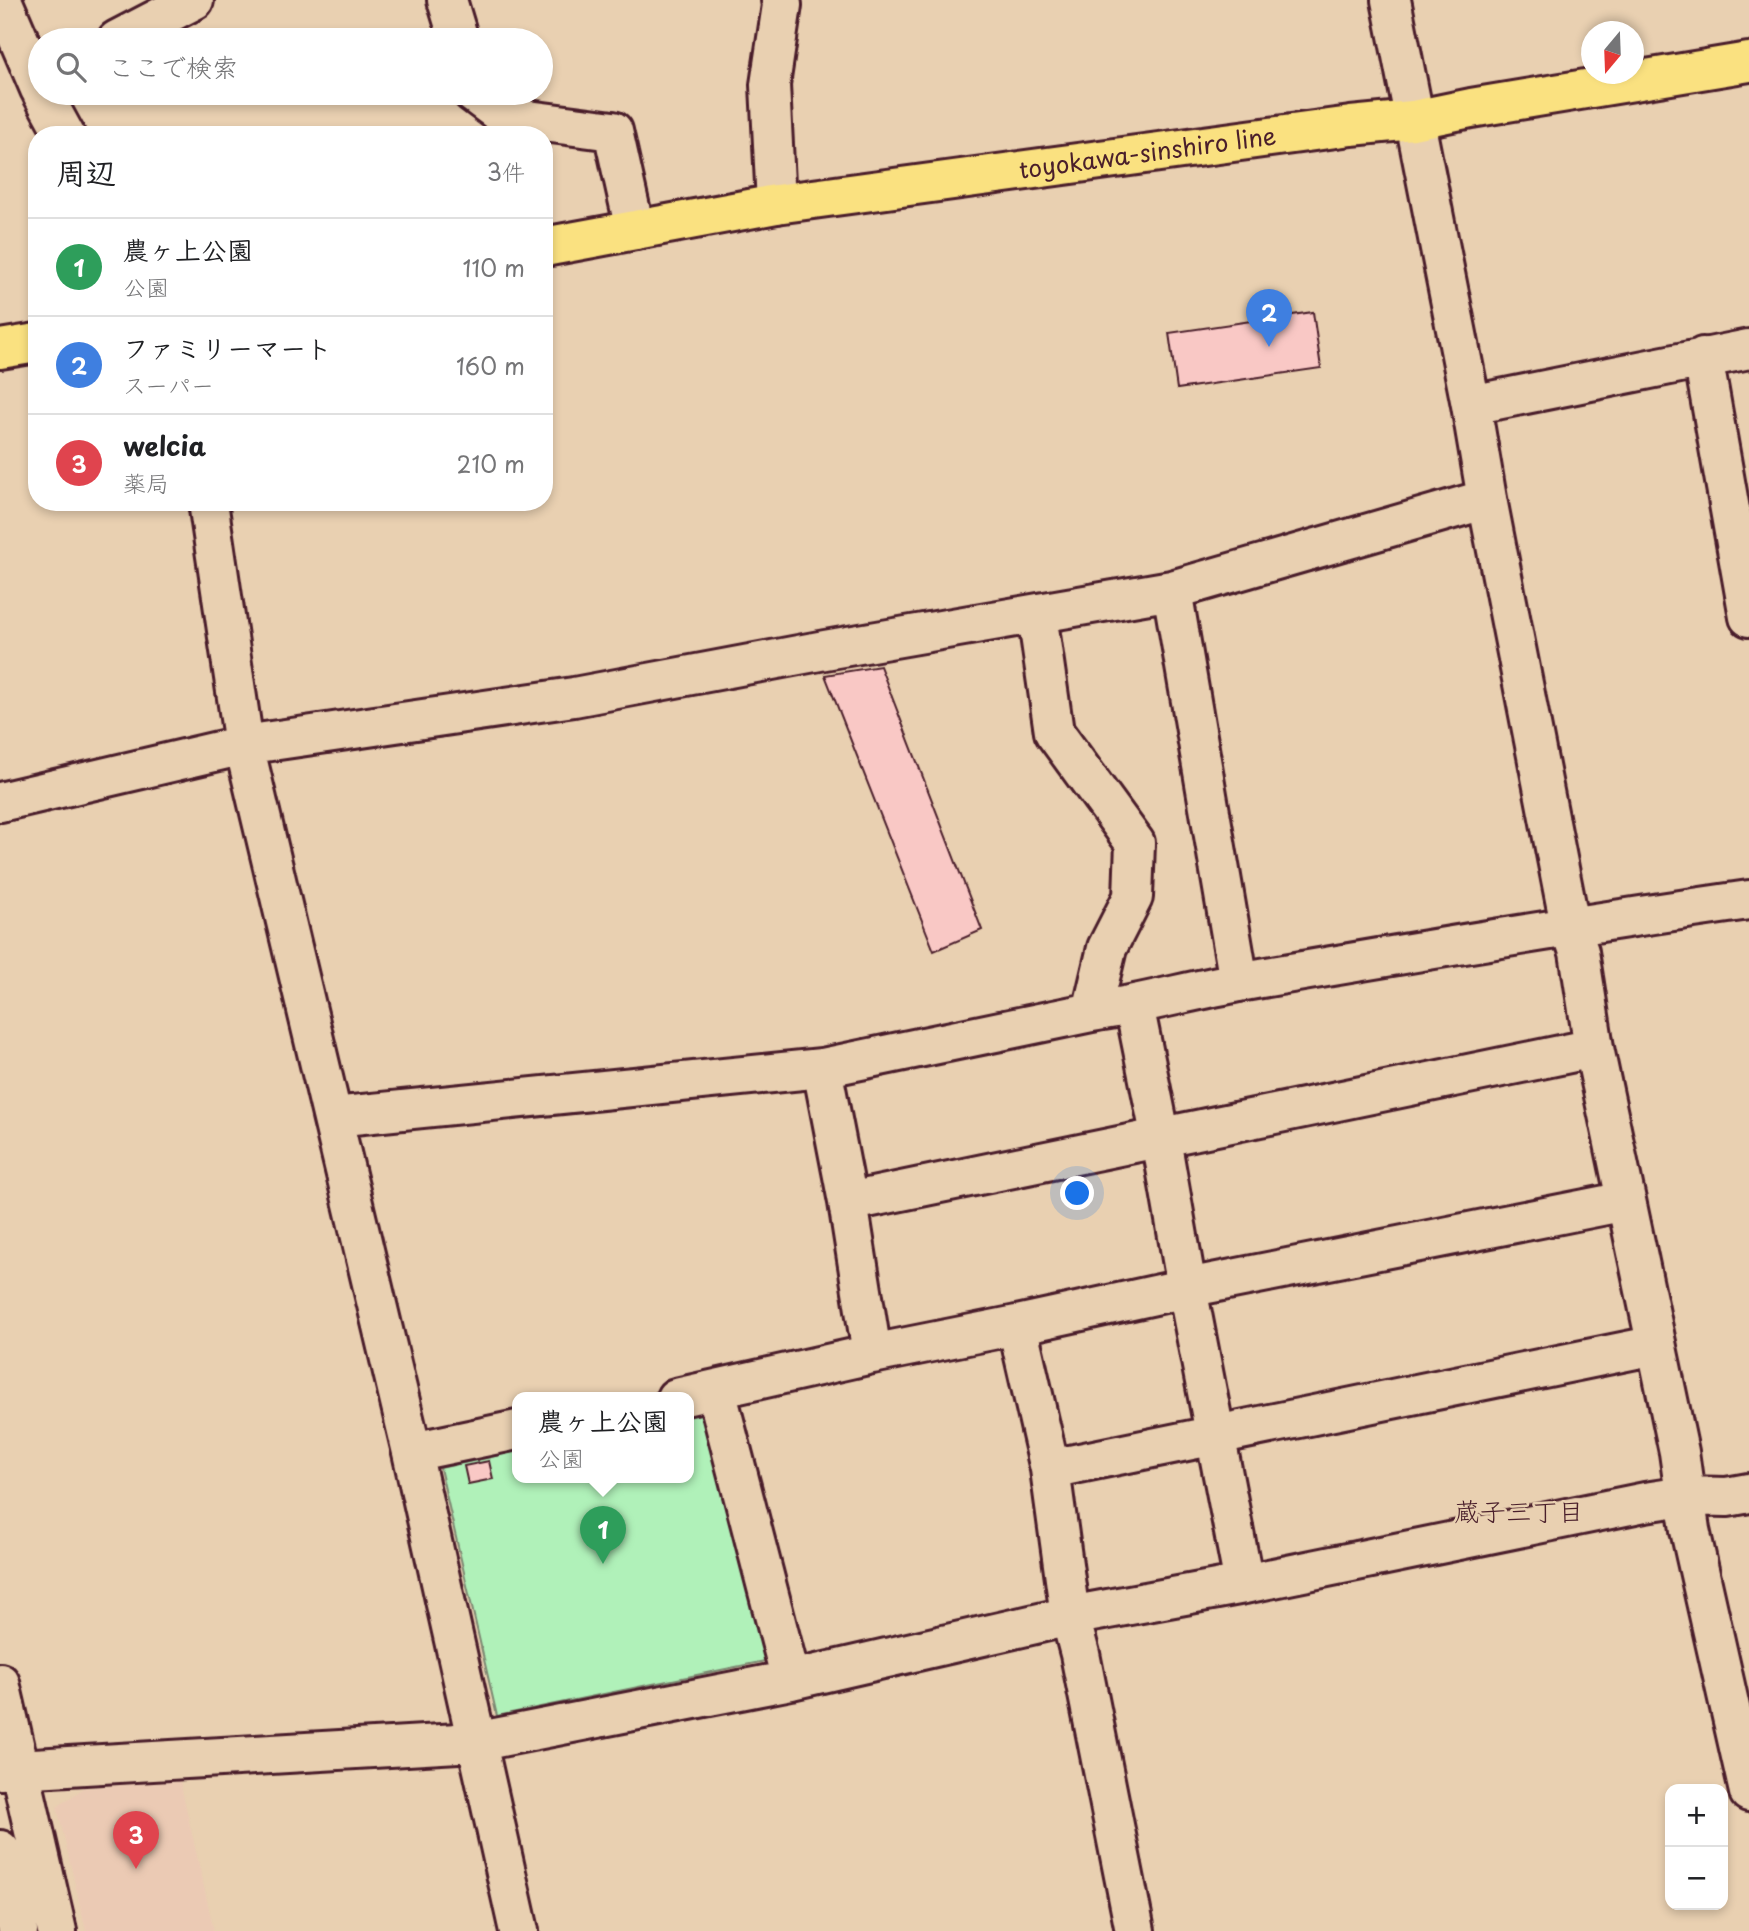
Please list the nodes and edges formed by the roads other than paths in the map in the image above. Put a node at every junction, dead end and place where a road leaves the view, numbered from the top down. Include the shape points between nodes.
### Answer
1 (2, 0) edge
2 (194, 0) edge
3 (447, 0) edge
4 (781, 0) edge
5 (1391, 0) edge
6 (140, 28) edge
7 (455, 28) edge
8 (28, 59) edge
9 (1749, 61) edge
10 (50, 105) edge
11 (489, 105) edge
12 (1413, 120) junction
13 (60, 126) edge
14 (776, 204) junction
15 (635, 230) junction
16 (553, 245) edge
17 (28, 344) edge
18 (0, 349) edge
19 (1749, 349) edge
20 (1703, 357) junction
21 (1471, 405) junction
22 (1487, 499) junction
23 (209, 511) edge
24 (1172, 590) junction
25 (1037, 614) junction
26 (1749, 617) edge
27 (244, 745) junction
28 (0, 802) edge
29 (1749, 900) edge
30 (1570, 925) junction
31 (1239, 982) junction
32 (1134, 1005) junction
33 (1092, 1012) junction
34 (1594, 1048) junction
35 (822, 1068) junction
36 (333, 1117) junction
37 (1161, 1139) junction
38 (1626, 1200) junction
39 (848, 1202) junction
40 (1186, 1288) junction
41 (1017, 1325) junction
42 (1656, 1345) junction
43 (872, 1354) junction
44 (716, 1390) junction
45 (694, 1394) edge
46 (512, 1431) edge
47 (1216, 1435) junction
48 (412, 1452) junction
49 (1050, 1469) junction
50 (1749, 1493) edge
51 (1684, 1496) junction
52 (1244, 1584) junction
53 (1070, 1616) junction
54 (791, 1680) junction
55 (0, 1683) edge
56 (475, 1742) junction
57 (10, 1769) edge
58 (1749, 1792) edge
59 (0, 1850) edge
60 (18, 1931) edge
61 (57, 1931) edge
62 (519, 1931) edge
63 (1135, 1931) edge

1 - 8 street
2 - 6 street
3 - 7 street
4 - 14 street via 771,85
5 - 12 street
9 - 12 main road, toyokawa-sinshiro line
10 - 13 street
11 - 15 street via 505,117 614,131
12 - 14 main road, toyokawa-sinshiro line
12 - 21 street
14 - 15 main road, toyokawa-sinshiro line
15 - 16 main road, toyokawa-sinshiro line
17 - 18 main road
19 - 20 street
20 - 21 street
20 - 26 street
21 - 22 street
22 - 24 street
22 - 30 street
23 - 27 street
24 - 25 street
24 - 31 street
25 - 27 street via 574,697
25 - 33 street via 1054,732 1135,843 1133,897 1107,948
27 - 28 street
27 - 36 street
29 - 30 street
30 - 31 street
30 - 34 street via 1579,952
31 - 32 street
32 - 33 street
32 - 37 street
33 - 35 street
34 - 37 street
34 - 38 street
35 - 36 street
35 - 39 street
36 - 48 street
37 - 39 street
37 - 40 street
38 - 40 street
38 - 42 street
39 - 43 street
40 - 41 street
40 - 47 street
41 - 43 street
41 - 49 street
42 - 47 street
42 - 51 street
43 - 44 street
44 - 45 street
44 - 54 street
46 - 48 street
47 - 49 street
47 - 52 street
48 - 56 street
49 - 53 street
50 - 51 street
51 - 52 street
51 - 58 street
52 - 53 street
53 - 54 street
53 - 63 street
54 - 56 street
55 - 57 street
56 - 57 street
56 - 62 street
57 - 61 street
59 - 60 street

